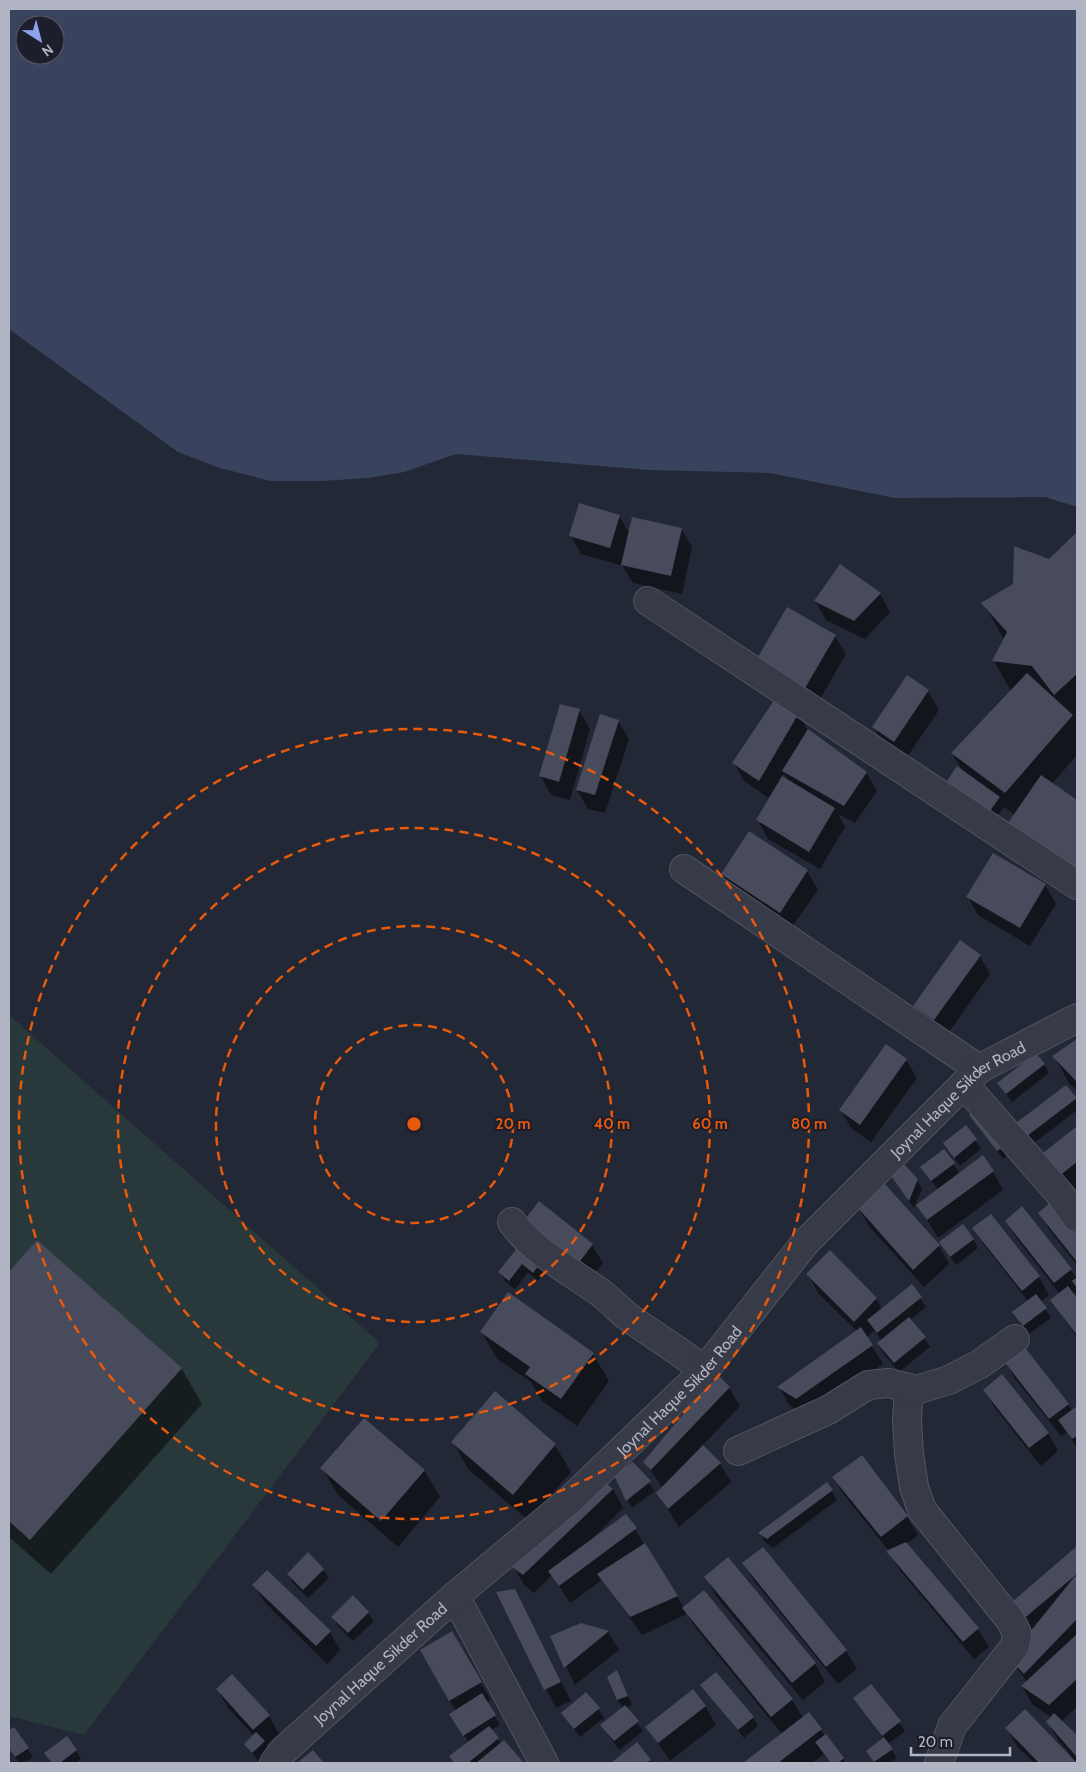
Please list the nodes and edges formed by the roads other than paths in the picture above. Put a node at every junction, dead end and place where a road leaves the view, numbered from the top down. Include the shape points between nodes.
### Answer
1 (648, 601) dead end
2 (684, 869) dead end
3 (1077, 885) edge
4 (1077, 1018) edge
5 (971, 1076) junction
6 (1077, 1218) edge
7 (512, 1222) dead end
8 (1015, 1339) dead end
9 (704, 1371) junction
10 (909, 1388) junction
11 (738, 1451) dead end
12 (455, 1596) junction
13 (274, 1763) edge
14 (544, 1763) edge
15 (939, 1763) edge

1 - 3 street
2 - 5 street
4 - 5 street, Joynal Haque Sikder Road
5 - 6 street
5 - 9 street, Joynal Haque Sikder Road via 805,1242
7 - 9 street via 520,1233 548,1256
8 - 10 street via 980,1364 949,1380 916,1390
9 - 12 street, Joynal Haque Sikder Road via 571,1498
10 - 11 street via 889,1383 868,1385 828,1410
10 - 15 street via 909,1454 914,1487 922,1510 1017,1633 1015,1646 952,1726
12 - 13 street, Joynal Haque Sikder Road via 283,1751
12 - 14 street

